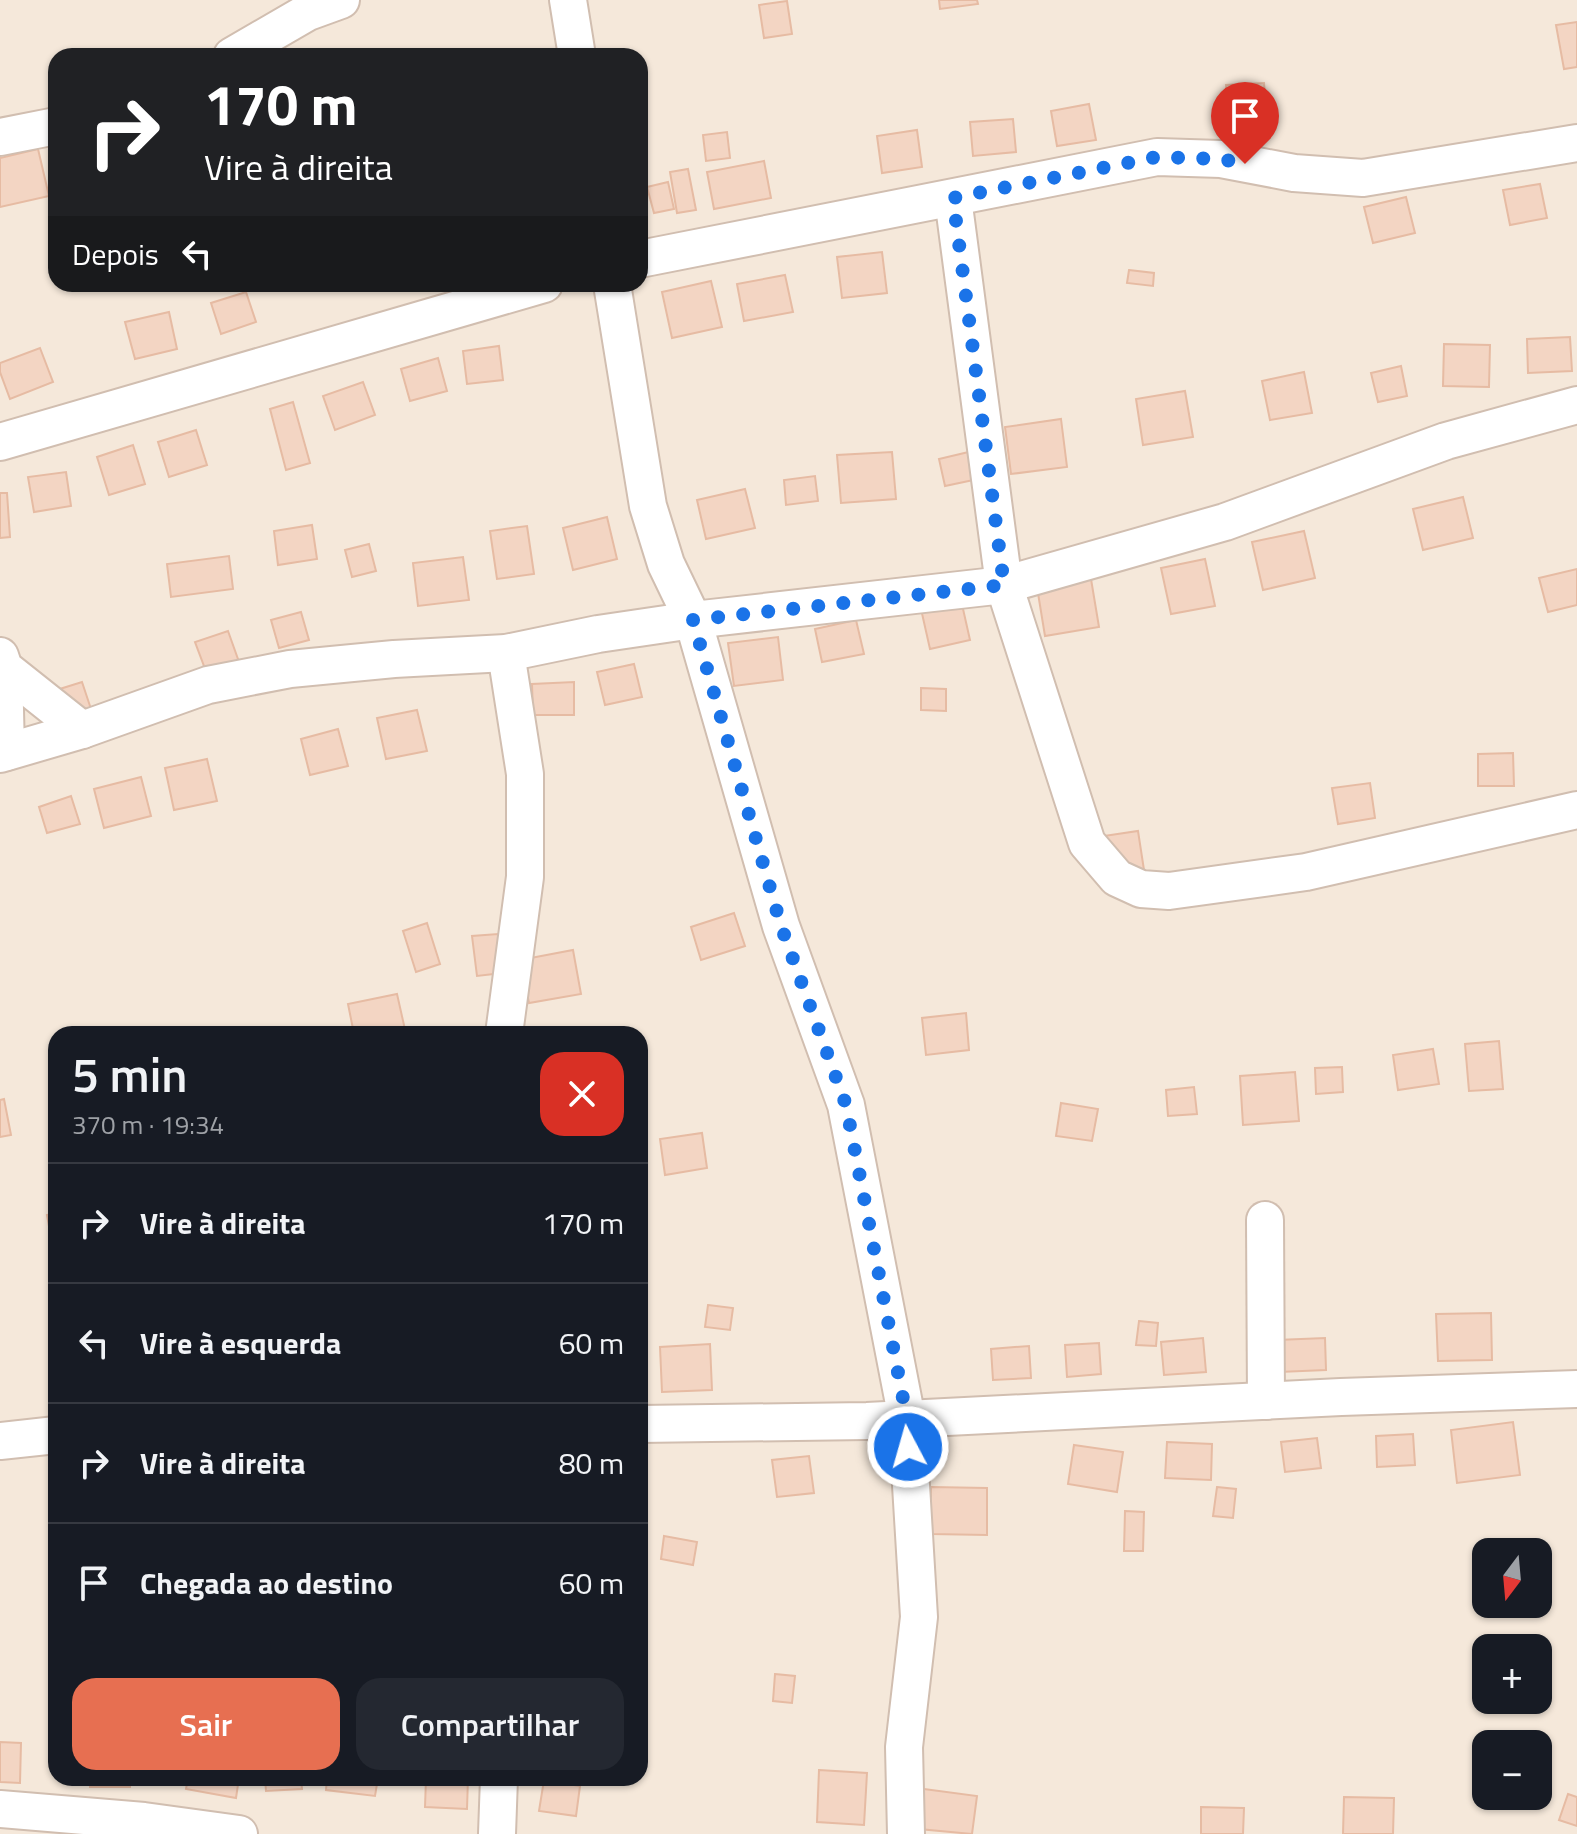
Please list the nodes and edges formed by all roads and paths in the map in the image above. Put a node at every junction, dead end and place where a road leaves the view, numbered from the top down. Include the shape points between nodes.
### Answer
1 (341, 0) edge
2 (568, 0) edge
3 (246, 48) edge
4 (576, 48) edge
5 (48, 128) edge
6 (0, 137) edge
7 (1577, 143) edge
8 (953, 198) junction
9 (648, 257) edge
10 (516, 292) edge
11 (613, 292) edge
12 (1577, 405) edge
13 (0, 442) edge
14 (1004, 585) junction
15 (693, 620) junction
16 (506, 653) junction
17 (2, 662) edge
18 (82, 730) junction
19 (3, 753) edge
20 (1577, 810) edge
21 (505, 1026) edge
22 (1265, 1220) dead end
23 (1577, 1389) edge
24 (1266, 1401) junction
25 (907, 1419) junction
26 (648, 1424) edge
27 (48, 1436) edge
28 (0, 1441) edge
29 (499, 1786) edge
30 (0, 1809) edge
31 (239, 1834) edge
32 (497, 1834) edge
33 (906, 1834) edge

1 - 3 street via 308,12
2 - 4 street
5 - 6 street
7 - 8 street via 1363,178 1294,173 1221,159 1157,157
8 - 9 street
8 - 14 street
10 - 13 street
11 - 15 street via 648,506 666,564
12 - 14 street via 1446,441 1225,522
14 - 15 street
14 - 20 street via 1087,843 1117,878 1141,889 1169,891 1306,872
15 - 16 street
15 - 25 street via 781,926 846,1105
16 - 18 street via 290,669 208,685
16 - 21 street via 525,774 525,877
17 - 18 street
17 - 19 street
18 - 19 street
22 - 24 street
23 - 24 street
24 - 25 street
25 - 26 street
25 - 33 street via 919,1617 904,1747
27 - 28 street
29 - 32 street
30 - 31 street

